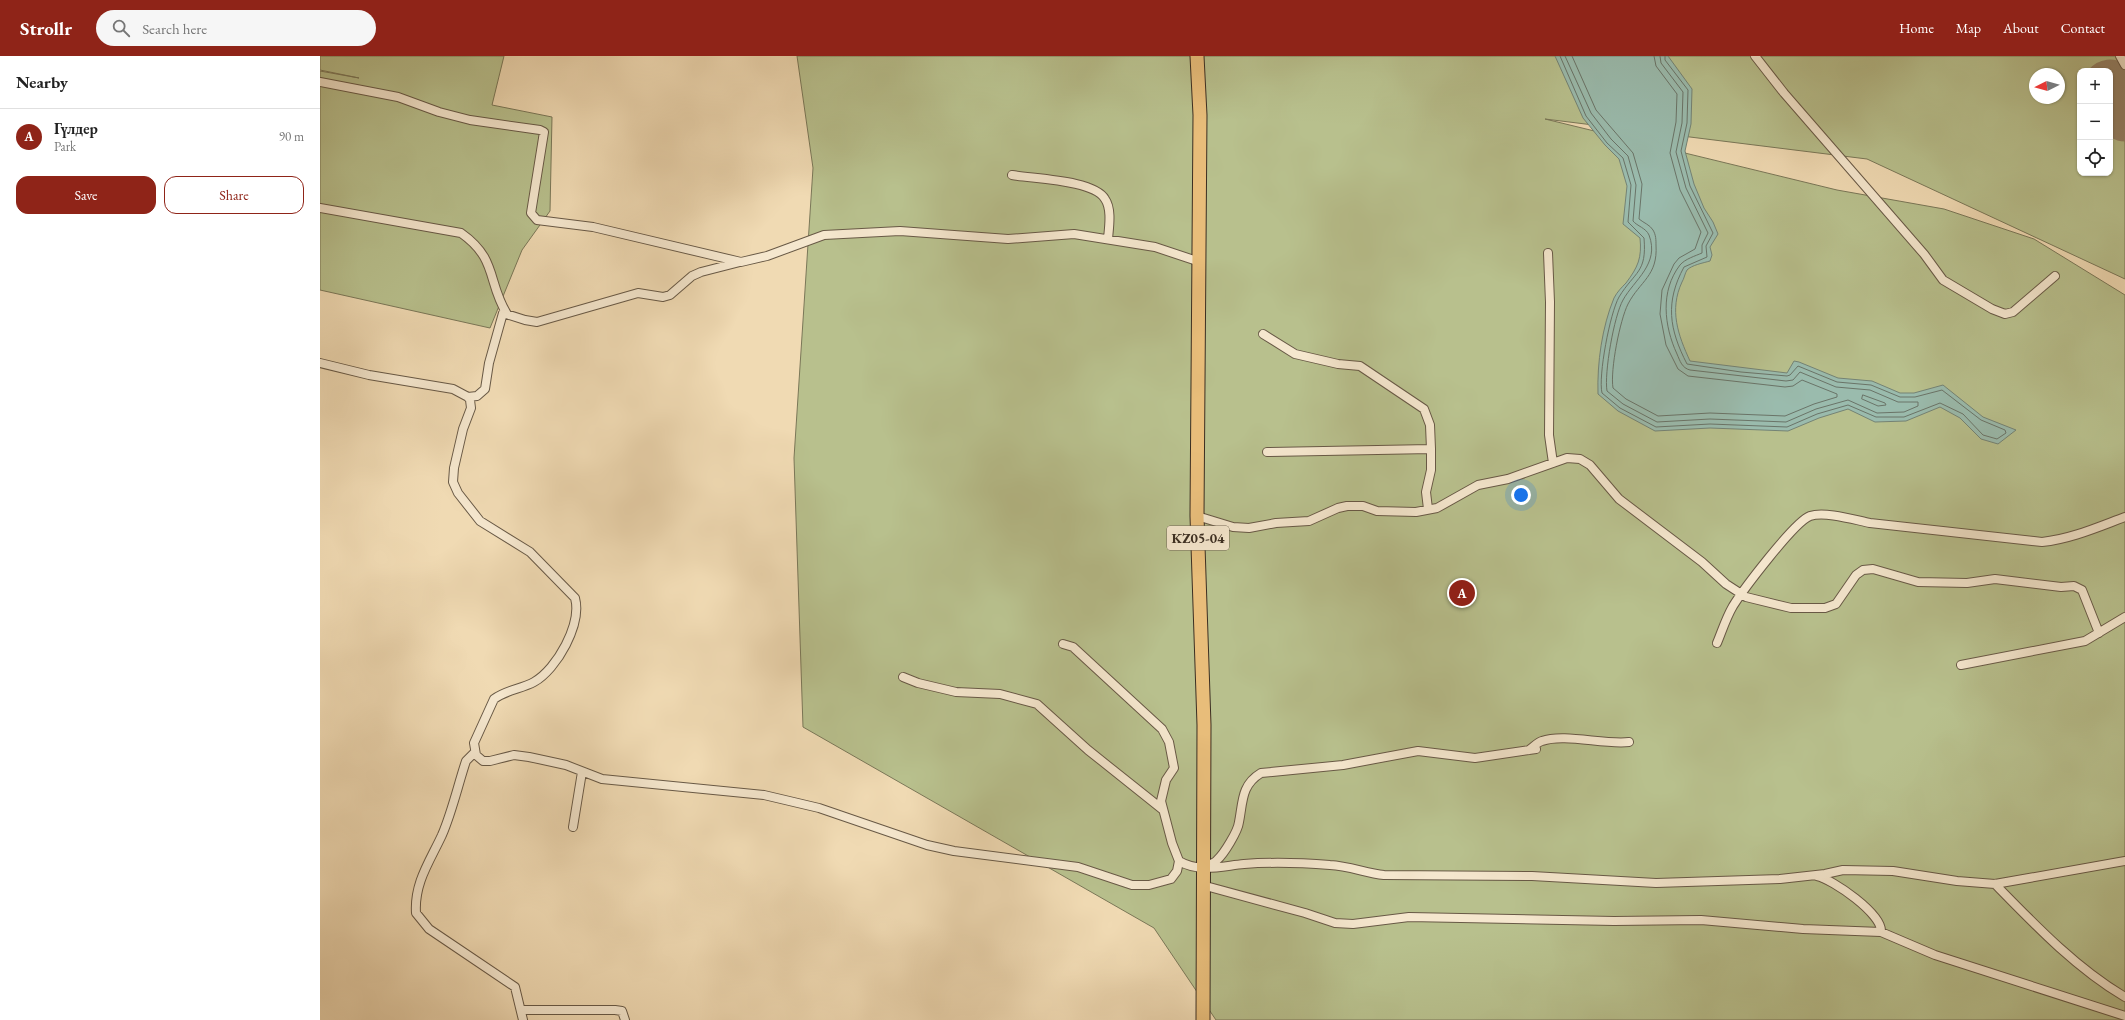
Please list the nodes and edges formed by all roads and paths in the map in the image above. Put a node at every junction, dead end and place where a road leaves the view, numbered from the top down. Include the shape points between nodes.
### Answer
1 (1197, 56) edge
2 (1755, 56) edge
3 (2120, 56) edge
4 (2125, 65) edge
5 (320, 82) edge
6 (1012, 176) dead end
7 (320, 208) edge
8 (1108, 239) junction
9 (1548, 252) dead end
10 (741, 262) junction
11 (1200, 262) junction
12 (2055, 276) dead end
13 (507, 314) junction
14 (1263, 334) dead end
15 (320, 363) edge
16 (468, 396) junction
17 (1432, 449) junction
18 (1267, 452) dead end
19 (1553, 463) junction
20 (1428, 509) junction
21 (1197, 516) junction
22 (2125, 517) edge
23 (1740, 595) junction
24 (2125, 617) edge
25 (2099, 632) junction
26 (1717, 643) dead end
27 (1063, 644) dead end
28 (1962, 666) dead end
29 (903, 677) dead end
30 (1629, 742) dead end
31 (474, 752) junction
32 (582, 772) junction
33 (1162, 809) junction
34 (573, 827) dead end
35 (1179, 861) junction
36 (2125, 861) edge
37 (1202, 868) junction
38 (1814, 875) junction
39 (1202, 884) junction
40 (1995, 884) junction
41 (1881, 932) junction
42 (2125, 997) edge
43 (522, 1010) junction
44 (2125, 1016) edge
45 (523, 1020) edge
46 (625, 1020) edge
47 (1203, 1020) edge

1 - 11 main road, KZ05-04 via 1200,115
2 - 12 street via 1789,99 1924,254 1943,280 2005,314 2013,312
3 - 4 street
5 - 10 street via 398,97 470,120 540,130 544,132 531,213 537,220 593,227
6 - 8 street via 1077,185 1099,192 1106,200 1108,208
7 - 13 street via 461,233 473,242 484,256
8 - 10 street via 1074,234 1008,240 900,231 843,233 824,236 768,256
8 - 11 street via 1155,247
9 - 19 street via 1549,435
10 - 13 street via 692,276 670,295 663,297 638,293 537,322
11 - 21 main road, KZ05-04
13 - 16 street via 503,313 489,363 485,389 478,396
14 - 17 street via 1295,354 1338,364 1360,366 1382,380 1424,409 1430,425
15 - 16 street via 369,375 453,389
16 - 31 street via 471,408 454,468 453,482 458,493 480,521 530,552 549,574 570,592 577,606 574,624 564,646 543,676 494,699 477,735 473,746
17 - 18 street
17 - 20 street via 1426,492
19 - 20 street via 1508,479 1478,485 1437,508
19 - 23 street via 1567,458 1580,459 1590,464 1619,499 1702,562
20 - 21 street via 1395,513 1377,512 1363,506 1347,506 1309,521 1249,528 1233,527
21 - 37 main road, KZ05-04 via 1204,725
22 - 23 street via 2083,533 2042,542 1810,516 1802,520
23 - 25 street via 1791,608 1825,608 1836,604 1856,575 1864,570 1873,569 1918,582 1967,583 1995,579 2061,587 2074,586 2082,590
23 - 26 street
24 - 25 street
25 - 28 street via 2078,642
27 - 33 street via 1073,647 1162,729 1169,742 1174,768 1162,792
29 - 33 street via 956,692 1000,694 1037,704 1088,750
30 - 37 street via 1613,744 1594,740 1556,739 1541,741 1533,749 1475,758 1418,751 1343,765 1261,773 1246,787 1242,796 1239,823 1226,847 1217,860
31 - 32 street via 483,761 490,762 514,755 566,765
31 - 43 street via 466,761 442,834 422,872 416,913 429,930 515,987
32 - 34 street
32 - 35 street via 602,779 764,795 819,808 927,845 961,852 1078,867 1132,885 1149,886 1171,879 1177,871
33 - 35 street
35 - 37 street via 1189,867
36 - 40 street
37 - 38 street via 1244,864 1331,865 1384,875 1532,876 1656,883 1736,882
37 - 39 main road, KZ05-04
38 - 40 street via 1843,870 1893,871
38 - 41 street via 1838,886 1861,903 1874,916 1882,928
39 - 41 street via 1335,924 1409,917 1701,920 1803,929
39 - 47 main road, KZ05-04
40 - 42 street via 2071,958 2101,983
41 - 44 street via 1984,972 2049,990
43 - 45 street
43 - 46 street via 615,1010 622,1011

